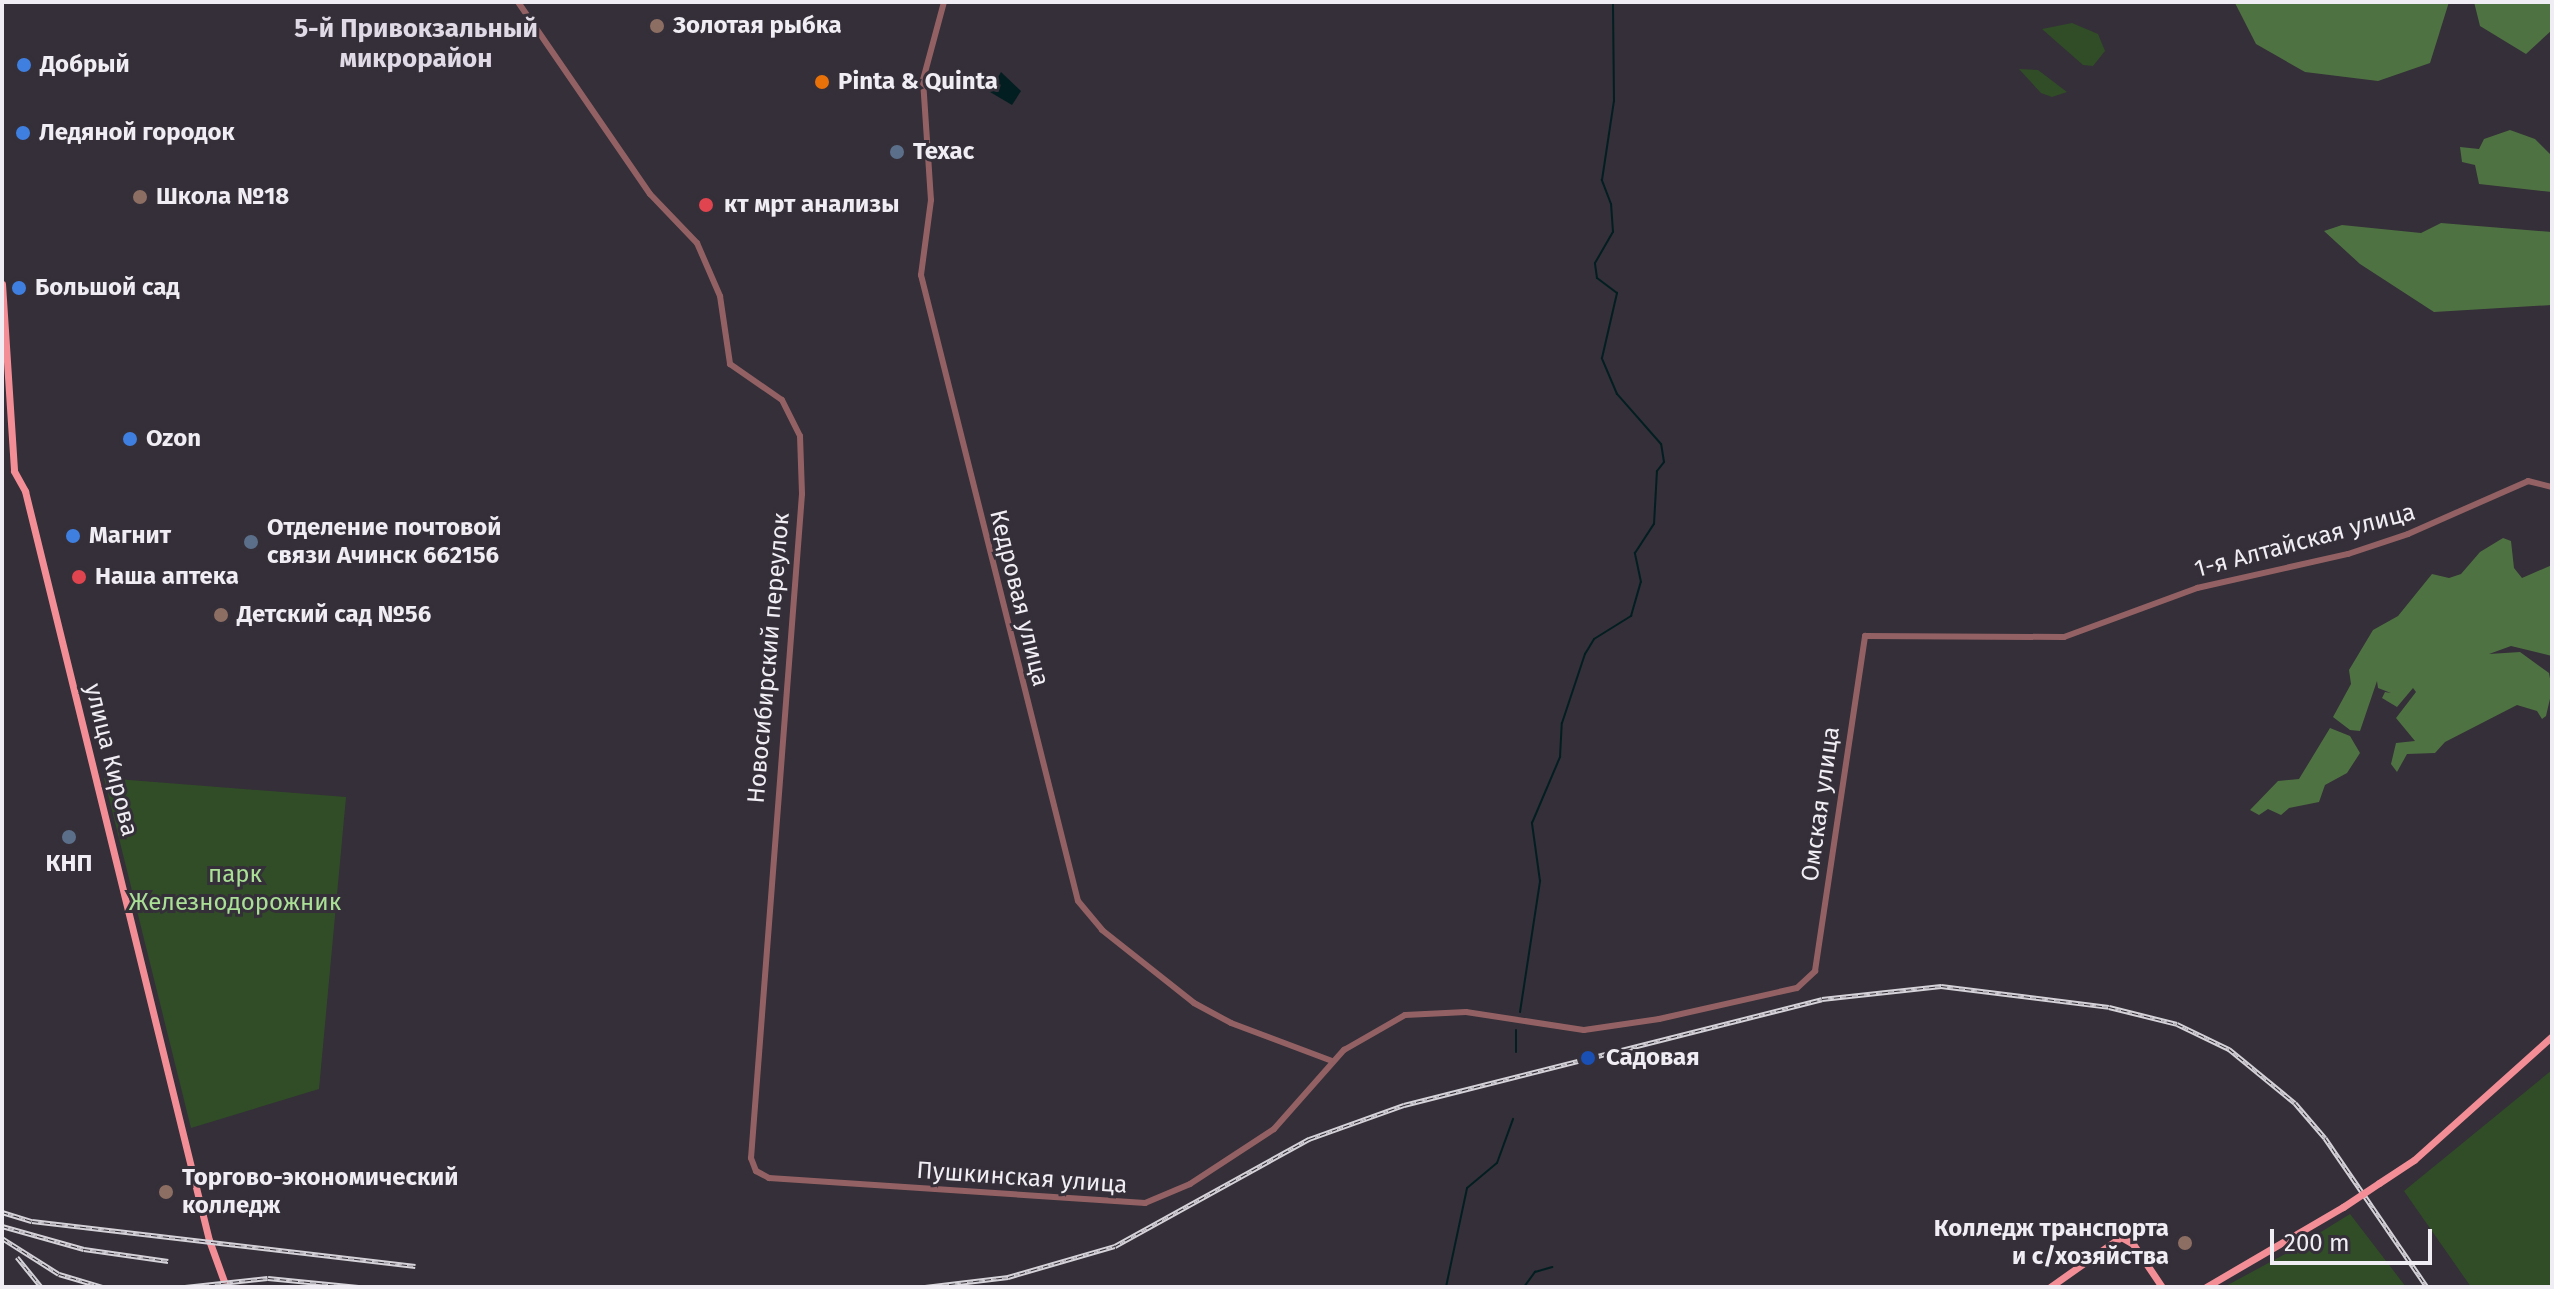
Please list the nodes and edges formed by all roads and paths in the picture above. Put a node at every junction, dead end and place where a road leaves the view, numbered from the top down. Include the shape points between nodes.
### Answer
1 (518, 2) edge
2 (944, 2) edge
3 (2, 284) edge
4 (2552, 487) edge
5 (1865, 636) joint
6 (1415, 1012) joint
7 (2552, 1036) edge
8 (1332, 1061) junction
9 (756, 1171) joint
10 (226, 1287) edge
11 (2050, 1287) edge
12 (2162, 1287) edge
13 (2206, 1287) edge

1 - 9 street, Новосибирский переулок via 658,201 684,223 705,256 720,296 730,364 782,400 801,443 802,494 751,1158
2 - 8 street, Кедровая улица via 923,80 931,200 921,275 1078,901 1102,930 1194,1003 1231,1023
3 - 10 main road, улица Кирова via 14,471 25,491 209,1240
4 - 5 street, 1-я Алтайская улица via 2528,481 2408,534 2348,554 2197,588 2064,637
5 - 6 street, Омская улица via 1812,977 1797,988 1598,1028 1534,1025 1466,1012
6 - 8 street, Пушкинская улица via 1379,1026
7 - 13 main road, bridge via 2414,1160
8 - 9 street, Пушкинская улица via 1274,1129 1190,1184 1145,1203 777,1178
11 - 12 main road via 2111,1241 2126,1238

